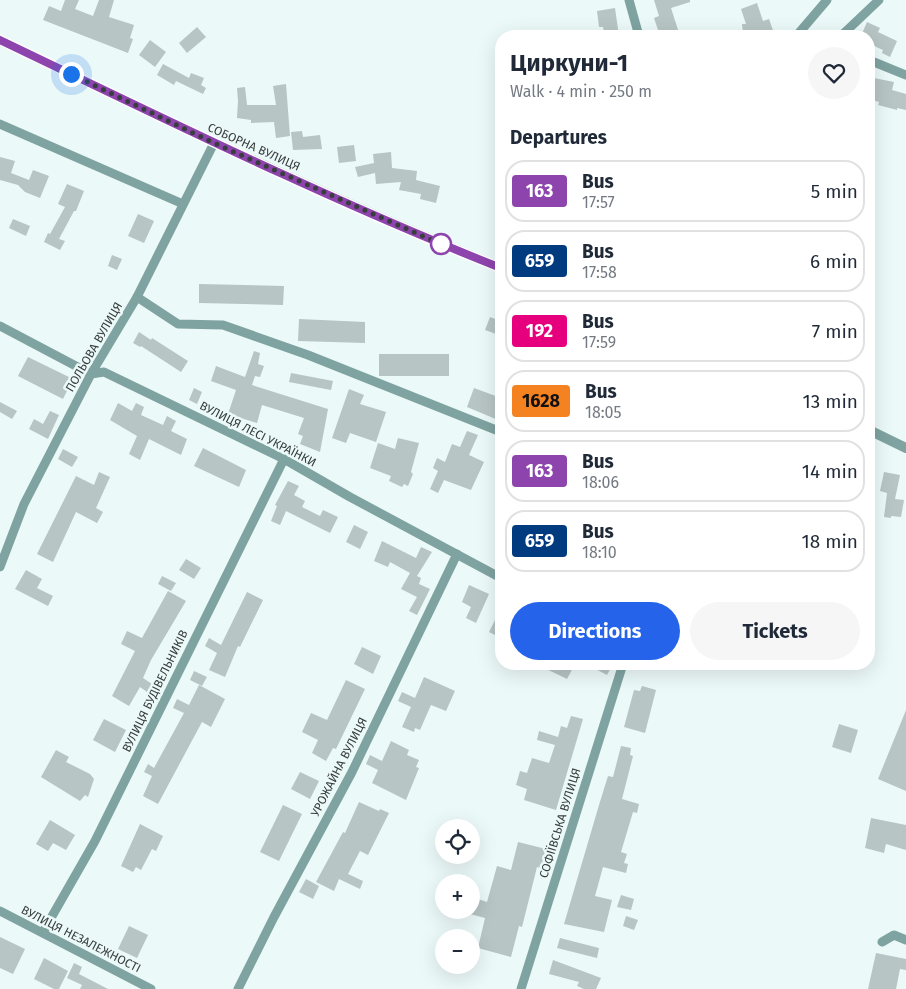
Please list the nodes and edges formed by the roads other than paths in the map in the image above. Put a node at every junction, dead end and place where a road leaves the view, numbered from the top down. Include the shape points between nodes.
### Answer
1 (629, 0) edge
2 (827, 0) edge
3 (880, 0) edge
4 (638, 30) edge
5 (803, 30) edge
6 (848, 30) edge
7 (0, 40) edge
8 (875, 62) edge
9 (906, 75) edge
10 (0, 124) edge
11 (214, 143) junction
12 (183, 204) junction
13 (495, 266) edge
14 (137, 297) junction
15 (0, 326) edge
16 (91, 374) junction
17 (495, 430) edge
18 (875, 433) edge
19 (906, 448) edge
20 (284, 459) junction
21 (457, 554) junction
22 (0, 567) edge
23 (495, 574) edge
24 (621, 670) edge
25 (0, 911) edge
26 (43, 932) junction
27 (906, 940) edge
28 (882, 942) dead end
29 (151, 989) edge
30 (238, 989) edge
31 (521, 989) edge

1 - 4 street
2 - 5 street
3 - 6 street
7 - 11 street, СОБОРНА ВУЛИЦЯ
8 - 9 street
10 - 12 street
11 - 12 street, ПОЛЬОВА ВУЛИЦЯ
11 - 13 street, СОБОРНА ВУЛИЦЯ
12 - 14 street, ПОЛЬОВА ВУЛИЦЯ
14 - 16 street, ПОЛЬОВА ВУЛИЦЯ
14 - 17 street via 178,324 223,325 335,365
15 - 16 street, ВУЛИЦЯ ЛЕСІ УКРАЇНКИ
16 - 20 street, ВУЛИЦЯ ЛЕСІ УКРАЇНКИ via 104,372
16 - 22 street, ПОЛЬОВА ВУЛИЦЯ via 24,504
18 - 19 street
20 - 21 street, ВУЛИЦЯ ЛЕСІ УКРАЇНКИ
20 - 26 street, ВУЛИЦЯ БУДІВЕЛЬНИКІВ via 94,841
21 - 23 street, ВУЛИЦЯ ЛЕСІ УКРАЇНКИ
21 - 30 street, УРОЖАЙНА ВУЛИЦЯ via 352,772
24 - 31 street, СОФІЇВСЬКА ВУЛИЦЯ
25 - 26 street, ВУЛИЦЯ НЕЗАЛЕЖНОСТІ
26 - 29 street, ВУЛИЦЯ НЕЗАЛЕЖНОСТІ
27 - 28 street via 894,935

